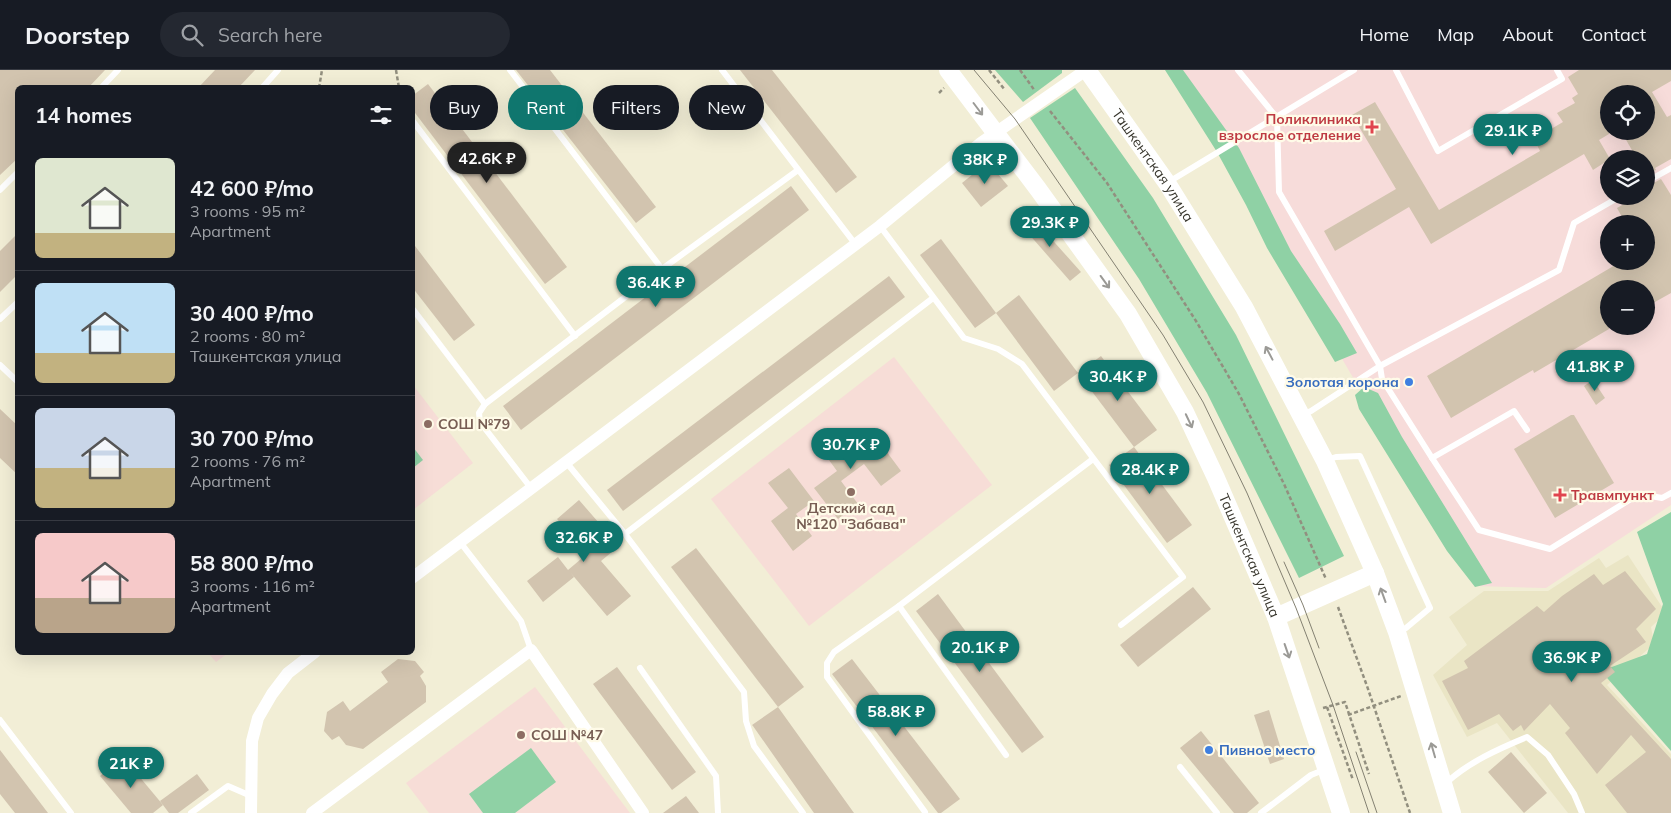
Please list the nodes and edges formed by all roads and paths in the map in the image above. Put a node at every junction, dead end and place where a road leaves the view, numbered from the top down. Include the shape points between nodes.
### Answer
1 (118, 70) edge
2 (278, 70) edge
3 (322, 70) edge
4 (396, 70) edge
5 (510, 70) edge
6 (722, 70) edge
7 (948, 70) edge
8 (989, 70) edge
9 (1020, 70) edge
10 (1086, 70) edge
11 (1238, 70) edge
12 (1354, 70) edge
13 (1396, 70) edge
14 (1557, 70) edge
15 (104, 85) edge
16 (265, 85) edge
17 (320, 85) edge
18 (398, 85) edge
19 (1006, 90) dead end
20 (1042, 100) junction
21 (1277, 118) junction
22 (415, 124) edge
23 (996, 132) junction
24 (1671, 168) edge
25 (798, 170) junction
26 (15, 175) edge
27 (1655, 177) edge
28 (1167, 183) junction
29 (0, 190) edge
30 (1605, 205) edge
31 (880, 226) junction
32 (856, 244) junction
33 (662, 269) junction
34 (933, 298) junction
35 (15, 305) edge
36 (415, 312) edge
37 (0, 320) edge
38 (575, 336) junction
39 (0, 365) edge
40 (1380, 366) junction
41 (15, 379) edge
42 (485, 404) junction
43 (1302, 414) junction
44 (1527, 430) dead end
45 (1432, 458) junction
46 (1093, 459) junction
47 (1325, 461) junction
48 (566, 462) junction
49 (531, 488) junction
50 (1671, 493) edge
51 (625, 534) junction
52 (460, 542) junction
53 (1375, 573) junction
54 (415, 576) edge
55 (1332, 592) junction
56 (899, 606) junction
57 (1276, 617) junction
58 (1121, 625) dead end
59 (1397, 632) junction
60 (530, 650) junction
61 (311, 655) edge
62 (640, 668) dead end
63 (1416, 691) junction
64 (1372, 706) junction
65 (1348, 715) junction
66 (0, 720) edge
67 (1006, 755) dead end
68 (1180, 767) dead end
69 (1328, 769) junction
70 (1369, 774) dead end
71 (1353, 780) dead end
72 (1443, 785) junction
73 (252, 796) junction
74 (926, 812) edge
75 (71, 813) edge
76 (191, 813) edge
77 (251, 813) edge
78 (259, 813) edge
79 (312, 813) edge
80 (643, 813) edge
81 (718, 813) edge
82 (803, 813) edge
83 (1218, 813) edge
84 (1261, 813) edge
85 (1341, 813) edge
86 (1410, 813) edge
87 (1452, 813) edge
88 (1582, 813) edge

1 - 15 lane
2 - 16 lane
3 - 17 path
4 - 18 path
5 - 33 lane
6 - 25 lane
7 -> 23 main road, Ташкентская улица
8 - 19 path
9 - 20 path
10 - 20 street
10 - 28 main road, Ташкентская улица
11 - 21 lane
12 - 21 lane
13 - 14 lane via 1438,151 1562,79
20 - 23 street
20 - 55 path via 1107,184 1196,321 1284,484
21 - 28 lane
21 - 40 lane via 1279,192
22 - 38 lane
23 - 31 street
23 -> 57 main road, Ташкентская улица via 1128,314 1185,412
24 - 27 lane
25 - 32 lane
25 - 33 lane
26 - 29 lane
43 -> 28 main road, Ташкентская улица via 1244,307
30 - 40 lane via 1574,223 1559,270
31 - 32 street
31 - 34 lane
32 - 48 street
33 - 38 lane
34 - 46 lane via 964,338 998,349 1022,364
34 - 51 lane
35 - 37 lane
36 - 42 lane
38 - 42 lane
39 - 41 lane
40 - 43 lane
40 - 45 lane via 1382,379
42 - 49 lane via 479,413 480,422
43 - 47 main road, Ташкентская улица
44 - 45 lane via 1514,411
45 - 50 lane via 1479,530 1550,549 1639,494 1662,498
46 - 56 lane
46 - 58 lane via 1184,577
47 - 53 main road, Ташкентская улица
47 - 59 lane via 1360,456 1430,608
48 - 49 street
48 - 51 lane
49 - 52 street
51 - 82 lane via 744,692 746,721 754,746
52 - 54 street
52 - 60 lane via 521,621
53 - 55 main road
59 -> 53 main road, Ташкентская улица
55 - 57 main road
55 - 64 path
56 - 67 lane
56 - 74 lane via 834,652 827,663 827,677
57 -> 69 main road, Ташкентская улица
59 - 63 main road, Ташкентская улица
60 - 79 street
60 - 80 street
61 - 73 street via 288,673 258,718 252,741
62 - 81 lane via 716,776
63 - 64 path
72 -> 63 main road, Ташкентская улица
64 - 65 path
64 - 86 path
65 - 70 path
65 - 71 path via 1345,702 1327,707
66 - 75 lane
68 - 83 lane
69 - 84 lane via 1311,775
69 - 85 main road, Ташкентская улица
72 - 87 main road, Ташкентская улица
72 - 88 lane via 1493,751 1527,738 1548,756 1574,794
73 - 76 lane via 228,786
73 - 77 street
73 - 78 street

